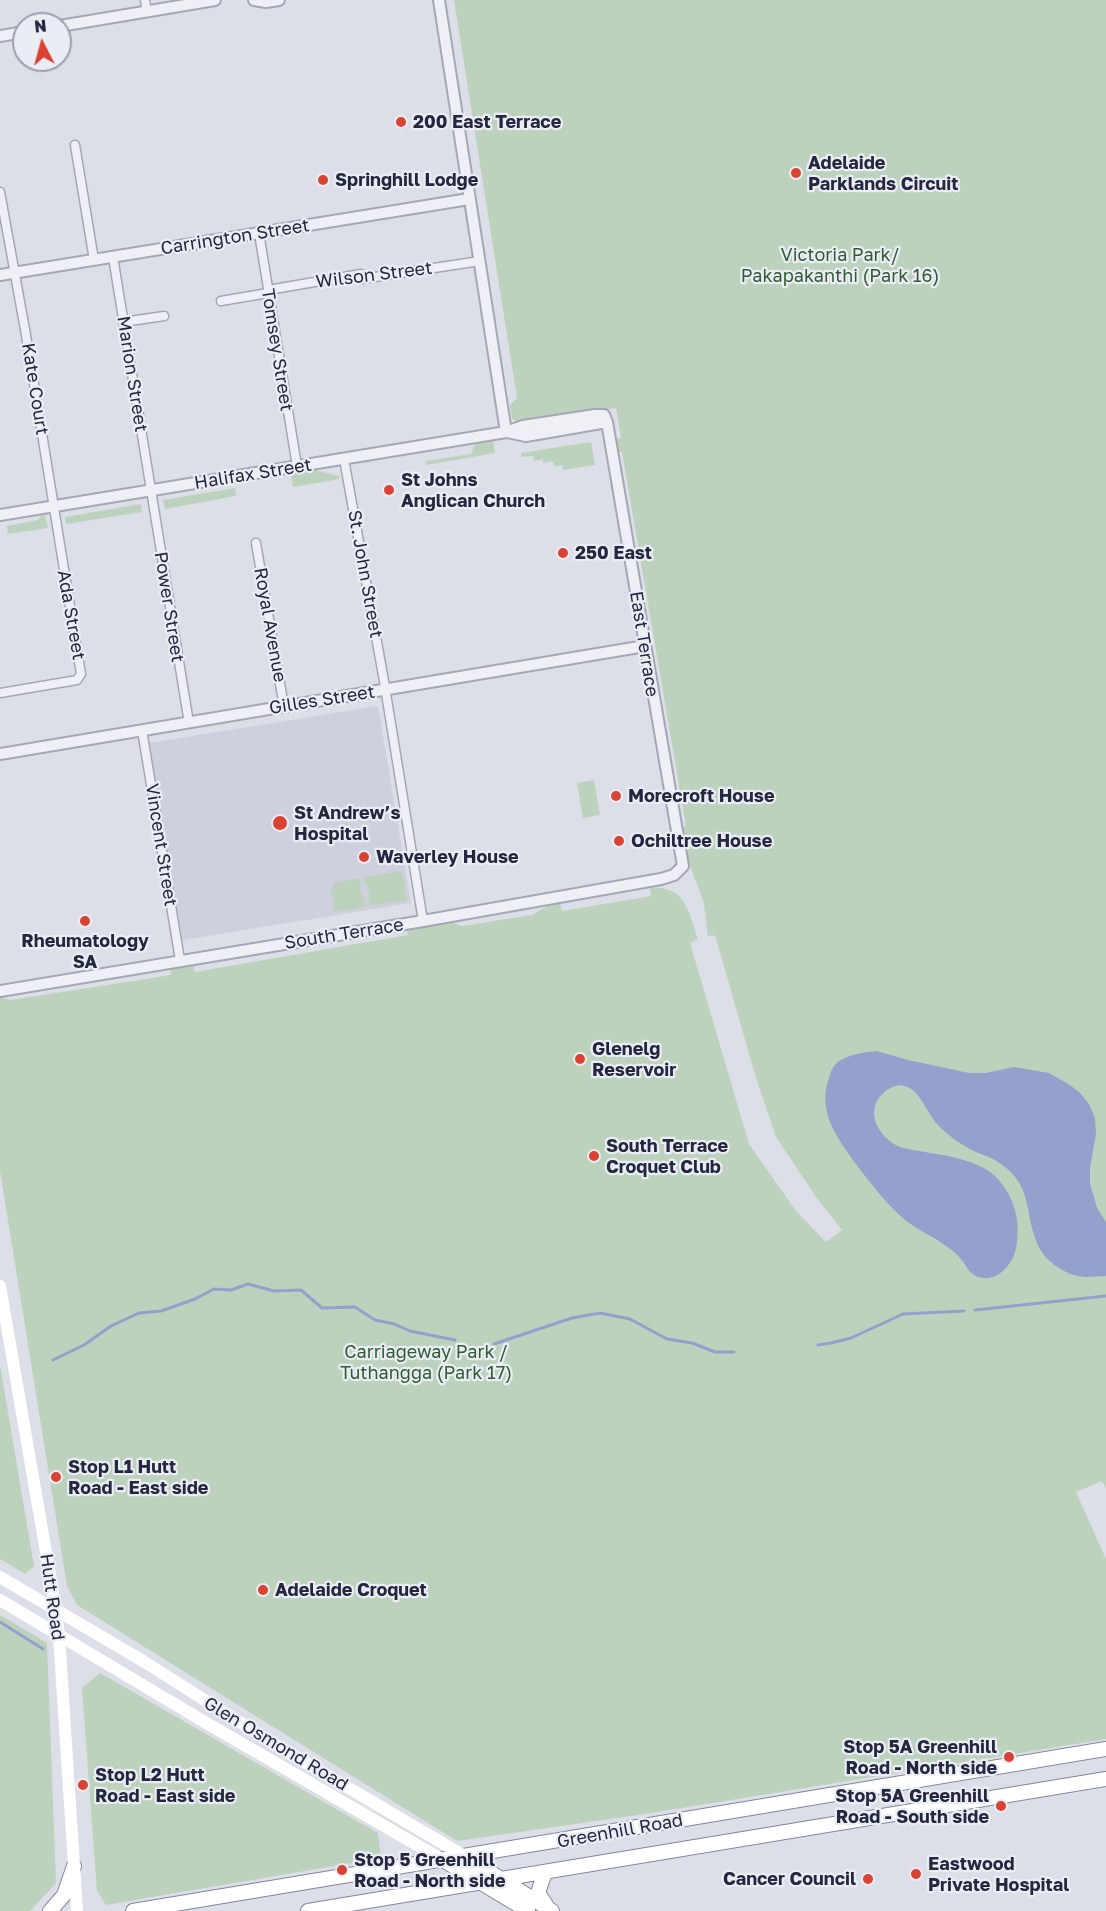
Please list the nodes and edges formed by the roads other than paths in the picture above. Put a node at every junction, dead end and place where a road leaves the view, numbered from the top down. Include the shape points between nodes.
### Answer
1 (215, 0) edge
2 (254, 0) edge
3 (279, 0) edge
4 (439, 0) edge
5 (146, 6) edge
6 (72, 23) edge
7 (75, 145) dead end
8 (0, 192) edge
9 (470, 199) junction
10 (259, 233) junction
11 (113, 257) junction
12 (94, 260) junction
13 (480, 261) junction
14 (14, 273) junction
15 (0, 275) edge
16 (268, 292) junction
17 (221, 301) dead end
18 (164, 316) dead end
19 (123, 322) junction
20 (506, 432) junction
21 (344, 459) junction
22 (297, 466) junction
23 (150, 490) junction
24 (53, 507) junction
25 (0, 515) edge
26 (256, 543) dead end
27 (645, 646) junction
28 (385, 690) junction
29 (0, 693) edge
30 (284, 707) junction
31 (189, 723) junction
32 (142, 730) junction
33 (1, 751) edge
34 (683, 866) joint
35 (423, 921) junction
36 (180, 960) junction
37 (0, 991) edge
38 (0, 1286) edge
39 (0, 1577) edge
40 (0, 1600) edge
41 (56, 1610) junction
42 (59, 1636) junction
43 (1106, 1749) edge
44 (1106, 1779) edge
45 (466, 1857) junction
46 (443, 1860) junction
47 (74, 1866) junction
48 (545, 1872) junction
49 (502, 1879) junction
50 (479, 1883) junction
51 (214, 1904) edge
52 (345, 1908) edge
53 (551, 1910) edge
54 (50, 1911) edge
55 (77, 1911) edge
56 (133, 1911) edge
57 (308, 1911) edge
58 (528, 1911) edge

1 - 5 street
2 - 3 street
4 - 9 street
5 - 6 street
7 - 12 street
8 - 14 street, Kate Court
9 - 10 street, Carrington Street
9 - 13 street
10 - 11 street, Carrington Street
10 - 16 street, Tomsey Street
11 - 12 street, Carrington Street
11 - 19 street, Marion Street
12 - 14 street, Carrington Street
13 - 16 street, Wilson Street via 362,279 361,274
13 - 20 street
14 - 15 street, Carrington Street
14 - 24 street, Kate Court
16 - 17 street, Wilson Street
16 - 22 street, Tomsey Street
18 - 19 street
19 - 23 street, Marion Street
20 - 21 street, Halifax Street
20 - 27 street, East Terrace via 523,426 604,415
21 - 22 street, Halifax Street
21 - 28 street, St. John Street
22 - 23 street, Halifax Street
23 - 24 street, Halifax Street
23 - 31 street, Power Street
24 - 25 street, Halifax Street
24 - 29 street, Ada Street via 81,674 77,680
26 - 30 street, Royal Avenue
27 - 28 street, Gilles Street
27 - 34 street, East Terrace
28 - 30 street, Gilles Street
28 - 35 street, St. John Street
30 - 31 street, Gilles Street
31 - 32 street, Gilles Street
32 - 33 street, Gilles Street
32 - 36 street, Vincent Street
34 - 35 street, South Terrace via 674,875 661,879
35 - 36 street, South Terrace
36 - 37 street, South Terrace
38 - 41 main road, Hutt Road
39 - 41 main road, Glen Osmond Road
40 - 42 main road, Glen Osmond Road
41 - 42 main road, Hutt Road
41 - 45 main road, Glen Osmond Road
42 - 46 main road, Glen Osmond Road
42 - 47 main road, Hutt Road
43 - 45 highway, Greenhill Road
44 - 48 highway, Greenhill Road
45 - 46 highway, Greenhill Road
45 - 49 highway, Glen Osmond Road
46 - 50 highway, Glen Osmond Road
46 - 51 highway, Greenhill Road
47 - 54 highway via 64,1895
47 - 55 main road, Hutt Road
48 - 49 highway, Greenhill Road
48 - 53 highway via 538,1893
49 - 50 highway, Greenhill Road
49 - 53 highway, Glen Osmond Road
50 - 52 highway, Greenhill Road
50 - 58 highway, Glen Osmond Road
51 - 56 highway, Greenhill Road
52 - 57 highway, Greenhill Road

